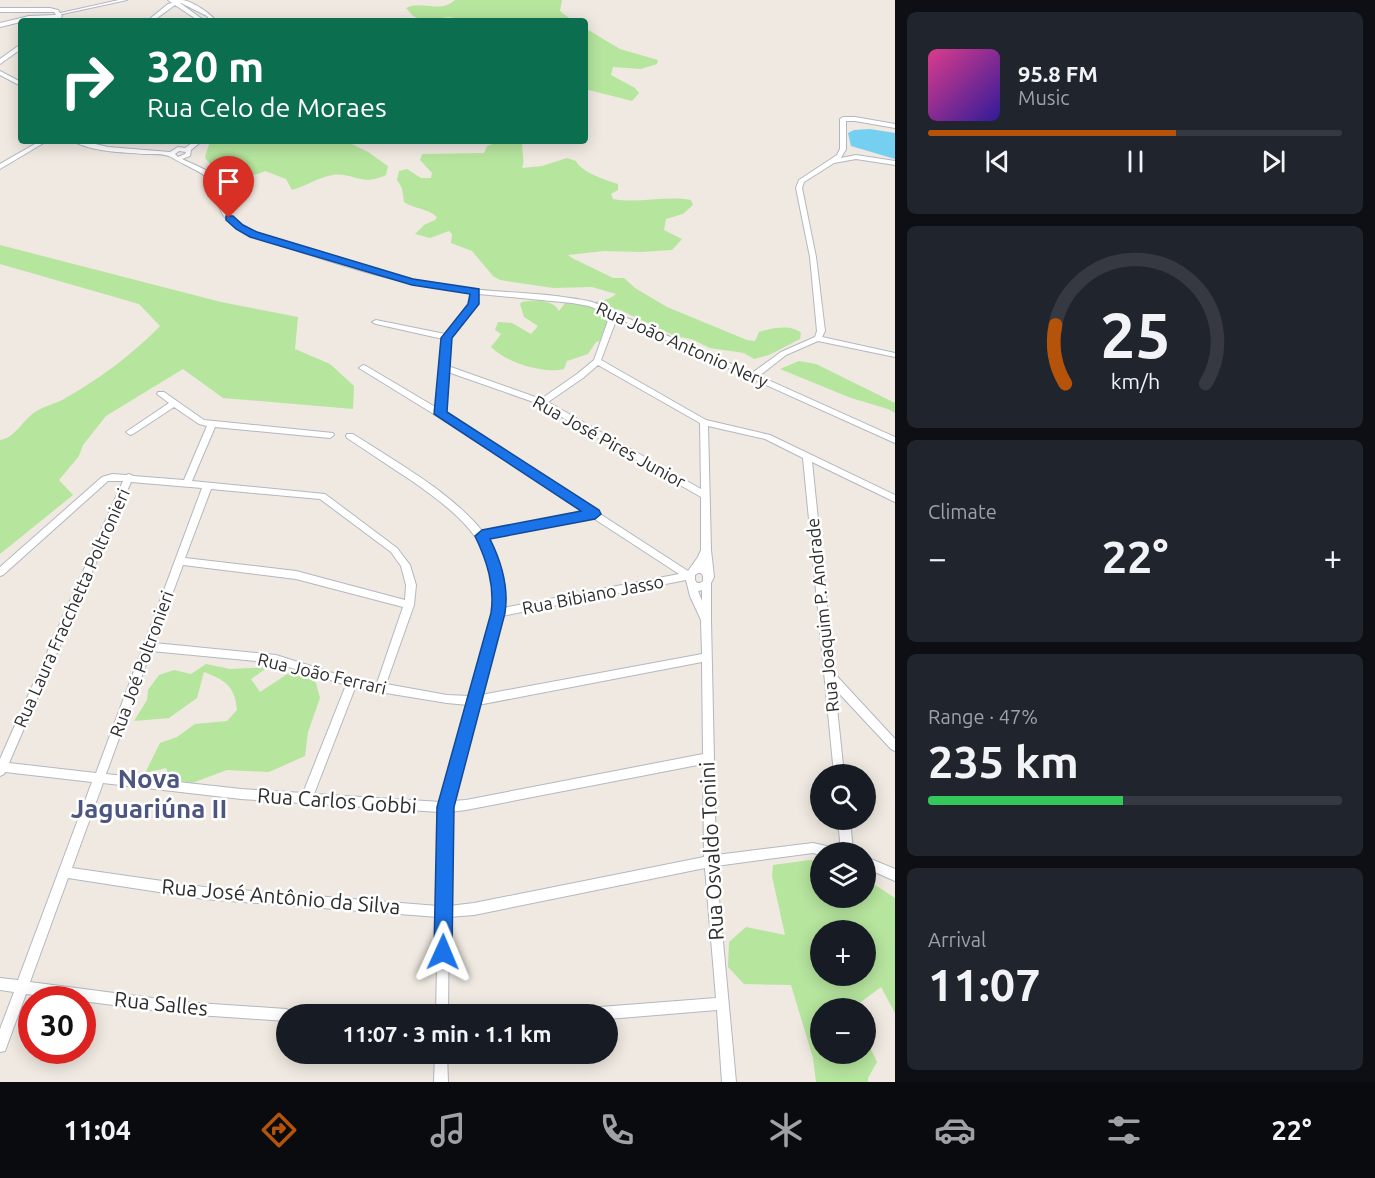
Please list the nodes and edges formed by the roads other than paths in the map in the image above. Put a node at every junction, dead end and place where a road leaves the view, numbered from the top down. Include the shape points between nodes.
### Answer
1 (125, 0) edge
2 (177, 1) edge
3 (0, 10) edge
4 (58, 17) edge
5 (29, 18) edge
6 (154, 18) edge
7 (198, 18) edge
8 (211, 18) edge
9 (18, 21) edge
10 (0, 25) edge
11 (18, 48) edge
12 (0, 62) edge
13 (0, 73) edge
14 (18, 82) edge
15 (895, 126) edge
16 (32, 144) edge
17 (39, 144) edge
18 (88, 144) edge
19 (184, 144) edge
20 (195, 144) edge
21 (843, 149) junction
22 (187, 150) junction
23 (173, 152) junction
24 (856, 157) junction
25 (180, 158) junction
26 (0, 162) edge
27 (828, 163) junction
28 (895, 163) edge
29 (0, 167) edge
30 (476, 291) junction
31 (615, 313) junction
32 (376, 322) dead end
33 (447, 338) junction
34 (818, 339) junction
35 (895, 355) edge
36 (597, 361) junction
37 (363, 368) dead end
38 (445, 368) junction
39 (754, 376) junction
40 (161, 393) dead end
41 (542, 402) junction
42 (175, 403) junction
43 (440, 414) junction
44 (704, 422) junction
45 (212, 424) junction
46 (130, 432) dead end
47 (330, 435) dead end
48 (350, 436) dead end
49 (895, 440) edge
50 (807, 456) junction
51 (129, 477) junction
52 (187, 483) junction
53 (208, 485) junction
54 (704, 495) junction
55 (895, 501) edge
56 (595, 514) junction
57 (482, 536) junction
58 (706, 550) junction
59 (180, 561) junction
60 (0, 572) edge
61 (691, 577) junction
62 (708, 580) junction
63 (409, 605) junction
64 (498, 613) junction
65 (706, 620) junction
66 (148, 647) junction
67 (707, 657) junction
68 (829, 675) junction
69 (352, 683) junction
70 (380, 688) junction
71 (474, 701) junction
72 (895, 746) edge
73 (707, 758) junction
74 (838, 764) edge
75 (1, 767) edge
76 (100, 777) junction
77 (306, 799) junction
78 (445, 807) junction
79 (810, 848) edge
80 (710, 861) junction
81 (876, 867) edge
82 (64, 872) junction
83 (895, 875) edge
84 (443, 912) junction
85 (0, 984) edge
86 (18, 986) edge
87 (22, 986) edge
88 (96, 997) edge
89 (18, 998) edge
90 (442, 1004) edge
91 (720, 1004) junction
92 (618, 1012) edge
93 (276, 1014) edge
94 (0, 1046) edge
95 (441, 1064) edge
96 (441, 1082) edge
97 (729, 1082) edge

1 - 4 street
2 - 6 street
2 - 7 street
2 - 8 street
3 - 4 street via 50,10
4 - 5 street
9 - 10 street
11 - 12 street
13 - 14 street
15 - 21 street via 843,119
16 - 26 street
17 - 29 street
18 - 23 street via 108,149
19 - 23 street
20 - 22 street
21 - 24 street
21 - 27 street via 840,156
22 - 23 street
22 - 25 street via 188,155
23 - 25 street, Rua João Antonio Nery
24 - 27 street
24 - 28 street
25 - 30 street, Rua João Antonio Nery via 213,179 229,218 253,234 412,282
27 - 34 street via 806,176 799,188 813,257 821,331
30 - 31 street, Rua João Antonio Nery via 566,298
30 - 33 street via 473,304
31 - 36 street
31 - 39 street, Rua João Antonio Nery
32 - 33 street
33 - 38 street
34 - 35 street
34 - 39 street via 773,357
36 - 41 street
36 - 44 street
37 - 43 street
38 - 41 street, Rua José Pires Junior
38 - 43 street
39 - 49 street, Rua João Antonio Nery
40 - 42 street
41 - 54 street, Rua José Pires Junior
42 - 45 street via 202,422
42 - 46 street
43 - 56 street
44 - 50 street via 754,432
44 - 54 street, Rua Osvaldo Tonini
45 - 47 street
45 - 52 street
48 - 57 street via 450,502
50 - 55 street
50 - 68 street, Rua Joaquim P. Andrade
51 - 52 street
51 - 60 street via 105,479
51 - 75 street, Rua Laura Fracchetta Poltronieri
52 - 53 street
53 - 59 street, Rua Joé Poltronieri
53 - 63 street via 322,496 394,550 405,565 411,585
54 - 58 street, Rua Osvaldo Tonini
56 - 57 street
56 - 61 street
57 - 64 street via 498,578
58 - 61 street
58 - 62 street, Rua Osvaldo Tonini
59 - 63 street via 296,575
59 - 66 street, Rua Joé Poltronieri
61 - 62 street via 702,586
61 - 62 street via 701,571
61 - 64 street, Rua Bibiano Jasso
61 - 65 street, Rua Osvaldo Tonini
62 - 65 street, Rua Osvaldo Tonini
63 - 70 street
64 - 71 street
65 - 67 street, Rua Osvaldo Tonini
66 - 69 street, Rua João Ferrari via 276,659
66 - 76 street, Rua Joé Poltronieri
67 - 71 street, Rua João Ferrari
67 - 73 street, Rua Osvaldo Tonini
68 - 72 street
68 - 74 street, Rua Joaquim P. Andrade
69 - 70 street, Rua João Ferrari
69 - 77 street
70 - 71 street, Rua João Ferrari
71 - 78 street
73 - 78 street, Rua Carlos Gobbi
73 - 80 street, Rua Osvaldo Tonini
75 - 76 street, Rua Carlos Gobbi
76 - 77 street, Rua Carlos Gobbi
76 - 82 street, Rua Joé Poltronieri
77 - 78 street, Rua Carlos Gobbi
78 - 84 street
79 - 80 street, Rua José Antônio da Silva
80 - 84 street, Rua José Antônio da Silva
80 - 91 street, Rua Osvaldo Tonini
81 - 83 street
82 - 84 street, Rua José Antônio da Silva via 204,893
82 - 87 street, Rua Joé Poltronieri
84 - 90 street
85 - 86 street, Rua Salles
88 - 93 street, Rua Salles
89 - 94 street, Rua Joé Poltronieri
91 - 92 street
91 - 97 street, Rua Osvaldo Tonini
95 - 96 street

